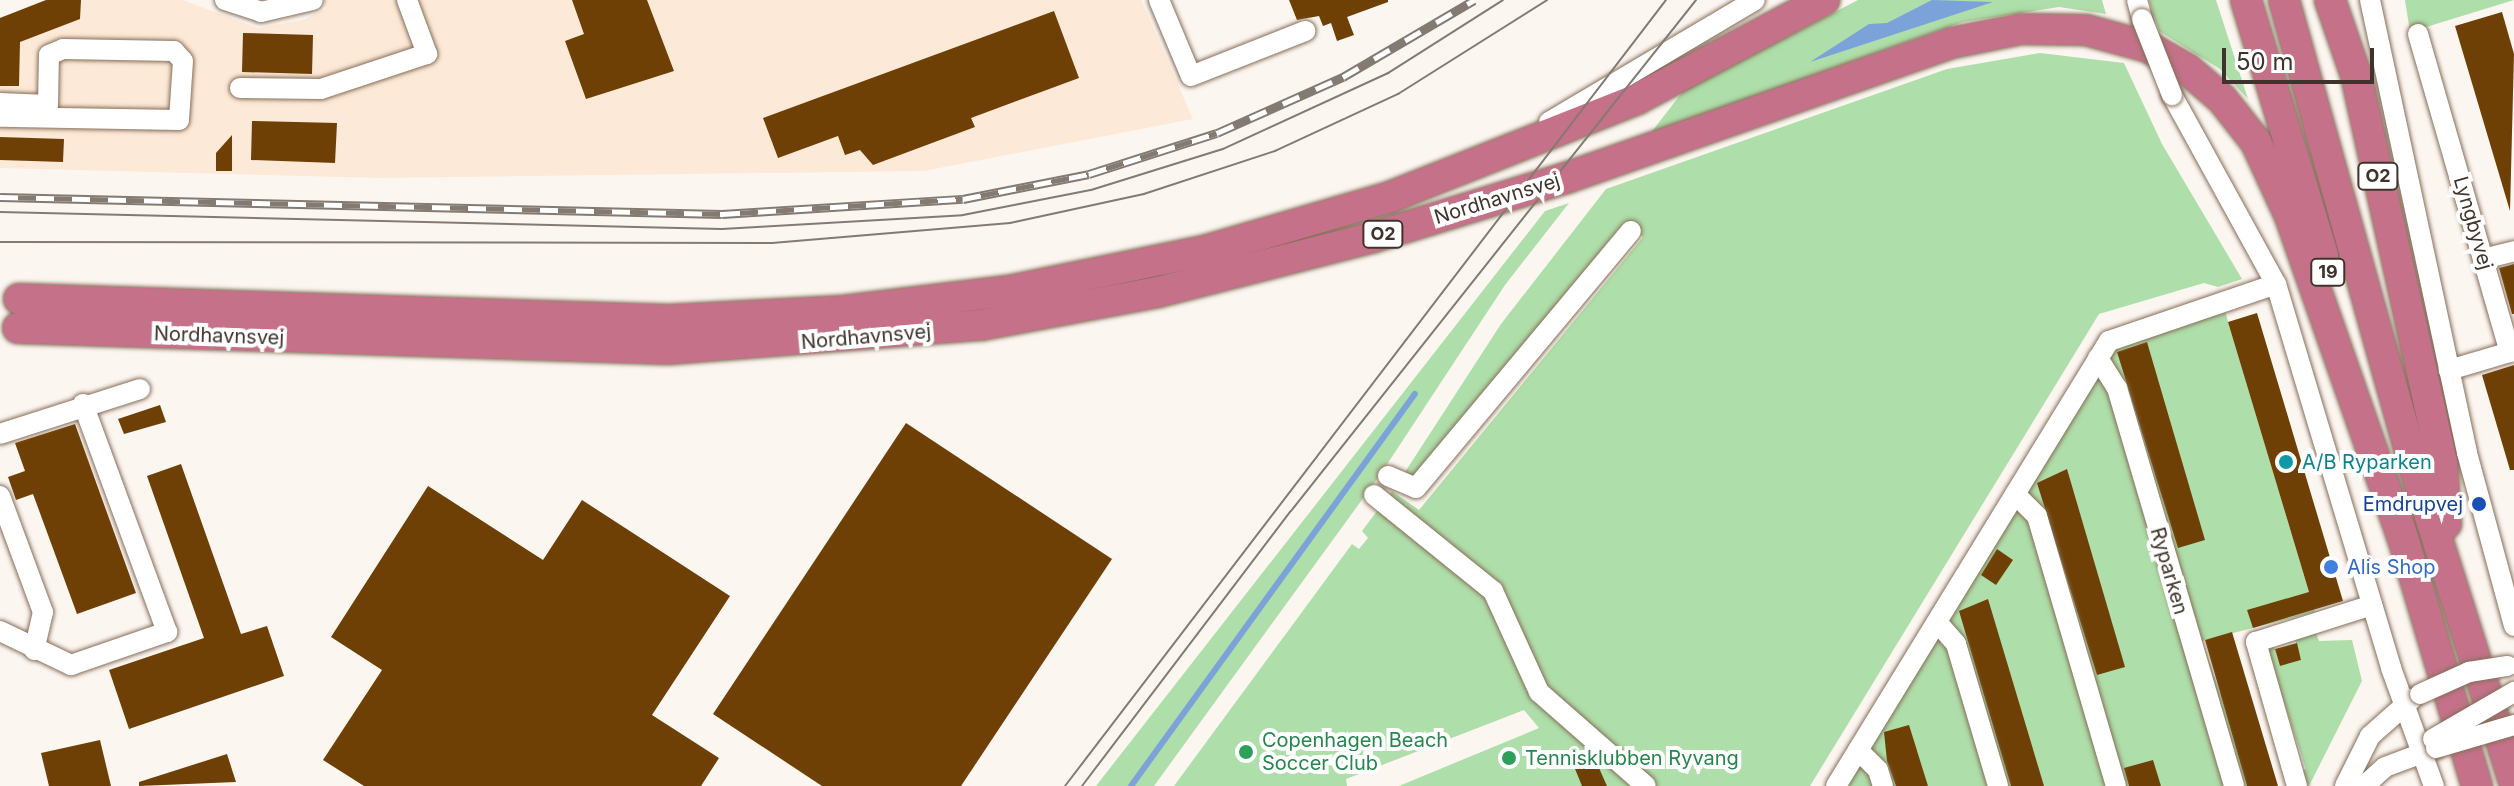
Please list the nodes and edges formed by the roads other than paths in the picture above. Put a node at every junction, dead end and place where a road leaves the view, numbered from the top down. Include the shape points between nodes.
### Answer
1 (225, 0) edge
2 (313, 0) edge
3 (407, 0) edge
4 (1159, 0) edge
5 (1755, 0) edge
6 (1824, 0) edge
7 (2246, 0) edge
8 (2284, 0) edge
9 (2330, 0) edge
10 (2370, 0) edge
11 (2140, 10) edge
12 (1305, 31) dead end
13 (2418, 34) dead end
14 (240, 88) dead end
15 (0, 103) edge
16 (53, 112) junction
17 (0, 117) edge
18 (1462, 171) junction
19 (1631, 231) dead end
20 (2514, 251) edge
21 (2483, 259) junction
22 (2276, 284) junction
23 (549, 318) junction
24 (609, 334) junction
25 (668, 335) junction
26 (548, 348) junction
27 (2098, 358) junction
28 (2449, 370) junction
29 (140, 389) dead end
30 (83, 404) junction
31 (0, 434) edge
32 (2015, 494) junction
33 (1374, 495) dead end
34 (0, 496) edge
35 (1415, 528) junction
36 (2405, 545) junction
37 (9, 548) edge
38 (2448, 561) junction
39 (2372, 605) junction
40 (1937, 622) junction
41 (2514, 626) edge
42 (0, 631) edge
43 (34, 650) junction
44 (2511, 666) edge
45 (2514, 692) edge
46 (2412, 699) junction
47 (2514, 725) edge
48 (2431, 746) junction
49 (1858, 750) junction
50 (2514, 781) edge
51 (1646, 786) edge
52 (1836, 786) edge
53 (1883, 786) edge
54 (1998, 786) edge
55 (2116, 786) edge
56 (2234, 786) edge
57 (2297, 786) edge
58 (2345, 786) edge
59 (2364, 786) edge
60 (2434, 786) edge
61 (2477, 786) edge

1 - 2 street via 261,12
3 - 14 street via 427,54 321,89
4 - 12 street via 1191,76
5 - 18 street
6 - 18 highway, Nordhavnsvej / O2 via 1637,99
7 - 36 highway, 19
8 - 38 highway, 19 via 2414,466
9 - 38 highway, O2 via 2351,54 2442,462
10 - 28 street
11 - 22 street, bridge via 2172,95
13 - 21 street, Lyngbyvej
15 - 16 street
16 - 16 street via 181,120 183,61 174,51 63,49 49,55
16 - 17 street
18 - 25 highway, Nordhavnsvej / O2 via 1299,225 1121,270 922,303
19 - 35 street via 1416,488 1396,479
20 - 21 street
21 - 28 street, Lyngbyvej via 2510,352
22 - 27 street via 2124,331
22 - 39 street
23 - 24 street
23 - 25 highway, Nordhavnsvej / O2
23 - 26 highway, Nordhavnsvej / O2 via 18,313
24 - 25 street
24 - 25 street
24 - 26 street
25 - 26 highway, Nordhavnsvej / O2
25 - 36 highway, Nordhavnsvej / O2 via 894,336 1158,292 1566,178 1951,43 2021,29 2086,30 2148,47 2187,69 2222,99 2256,142 2290,216
27 - 32 street
27 - 56 street, Ryparken via 2117,388
28 - 41 street
29 - 30 street
30 - 31 street
30 - 43 street via 167,632 71,665
32 - 40 street
32 - 55 street via 2037,516
33 - 35 street
34 - 37 street
35 - 51 street via 1493,591 1539,692 1555,712
36 - 61 highway, 19
37 - 43 street via 43,612
38 - 50 highway, 19
39 - 46 street
39 - 57 street via 2256,642
40 - 49 street
40 - 54 street via 1956,644
42 - 43 street
44 - 46 street, bridge via 2469,672
45 - 48 street, bridge
46 - 48 street
46 - 58 street via 2370,736
47 - 48 street, bridge
48 - 59 street via 2385,767
48 - 60 street
49 - 52 street
49 - 53 street via 1878,770

